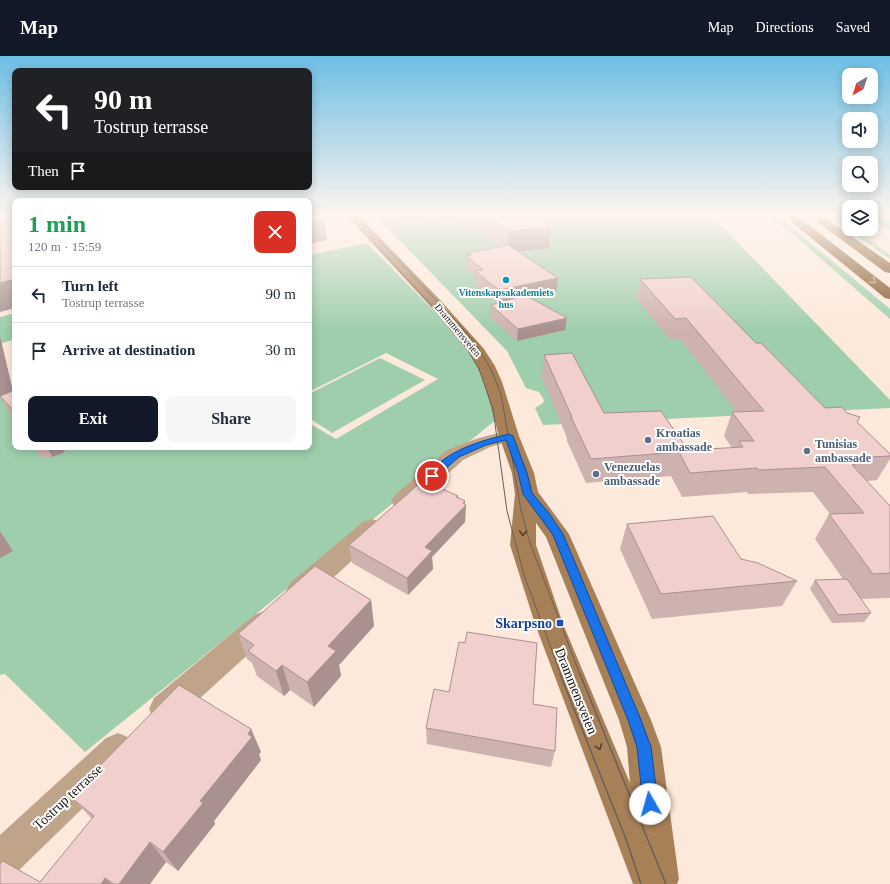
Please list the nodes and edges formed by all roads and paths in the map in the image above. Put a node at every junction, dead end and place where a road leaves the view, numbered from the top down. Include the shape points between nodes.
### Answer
1 (388, 254) edge
2 (839, 254) edge
3 (868, 254) edge
4 (890, 269) edge
5 (890, 295) edge
6 (509, 436) junction
7 (527, 494) junction
8 (0, 861) edge
9 (653, 884) edge
10 (660, 884) edge

1 - 6 street, Drammensveien via 478,353 493,382
2 -> 5 highway
3 - 4 highway
6 - 7 street, Drammensveien via 523,473
6 - 8 street, Tostrup terrasse via 483,443 456,455 89,776
7 -> 9 street, Drammensveien via 523,525 525,552 549,624
7 - 10 street, Drammensveien via 557,534 635,720 644,747

